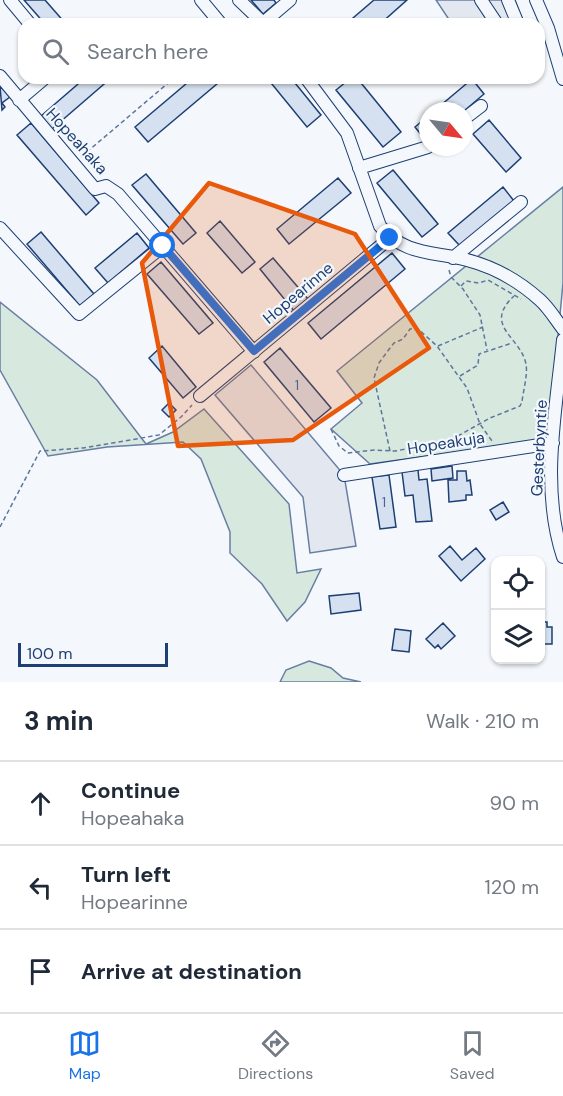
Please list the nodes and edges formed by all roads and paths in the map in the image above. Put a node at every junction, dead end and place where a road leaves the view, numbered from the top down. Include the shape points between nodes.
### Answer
1 (10, 0) edge
2 (201, 0) edge
3 (239, 0) edge
4 (290, 0) edge
5 (481, 0) edge
6 (508, 0) edge
7 (536, 0) edge
8 (25, 18) edge
9 (216, 18) edge
10 (257, 18) edge
11 (270, 18) edge
12 (493, 18) edge
13 (516, 18) edge
14 (543, 18) edge
15 (545, 23) edge
16 (0, 76) edge
17 (563, 79) edge
18 (38, 84) edge
19 (167, 84) edge
20 (310, 84) edge
21 (19, 100) junction
22 (481, 106) dead end
23 (473, 112) edge
24 (419, 150) edge
25 (74, 163) junction
26 (358, 168) junction
27 (521, 202) dead end
28 (0, 228) edge
29 (390, 238) junction
30 (163, 246) junction
31 (453, 258) junction
32 (460, 286) junction
33 (514, 296) junction
34 (523, 300) dead end
35 (483, 327) junction
36 (563, 329) edge
37 (563, 340) edge
38 (513, 342) junction
39 (437, 346) junction
40 (487, 350) junction
41 (254, 351) junction
42 (459, 377) junction
43 (200, 396) joint
44 (480, 424) junction
45 (331, 429) dead end
46 (553, 443) junction
47 (390, 451) junction
48 (488, 453) junction
49 (344, 475) dead end
50 (0, 527) edge
51 (563, 557) edge

1 - 8 street
2 - 9 street
3 - 10 street
4 - 11 street
5 - 12 street
6 - 13 street
7 - 14 street
15 - 17 street
16 - 21 street, Hopeahaka
18 - 21 street
19 - 25 path
20 - 26 street via 347,133
21 - 25 street, Hopeahaka
22 - 23 street
24 - 26 street
25 - 30 street, Hopeahaka via 94,189 106,186 118,194
26 - 29 street via 380,226
27 - 31 street
28 - 30 street via 79,314
29 - 31 street via 405,247
29 - 41 street, Hopearinne
30 - 41 street, Hopeahaka
31 - 32 path via 451,277
31 - 36 street via 468,260 510,278 541,301
32 - 33 path via 466,281 488,280
32 - 35 path via 480,315
33 - 34 path
33 - 38 path via 501,314 501,323
35 - 39 path
35 - 40 path
37 - 46 street, Gesterbyntie
38 - 40 path
38 - 44 path via 527,366 522,402
39 - 42 path
39 - 47 path via 417,328 411,329 379,363 374,386
40 - 42 path via 479,354 478,365
41 - 43 street, Hopearinne
42 - 44 path
43 - 50 path via 159,435 40,451
44 - 47 path via 447,442
44 - 48 path via 492,441
45 - 47 path via 339,446 348,453
46 - 48 street, Hopeakuja
46 - 51 street, Gesterbyntie via 550,486
48 - 49 street, Hopeakuja

